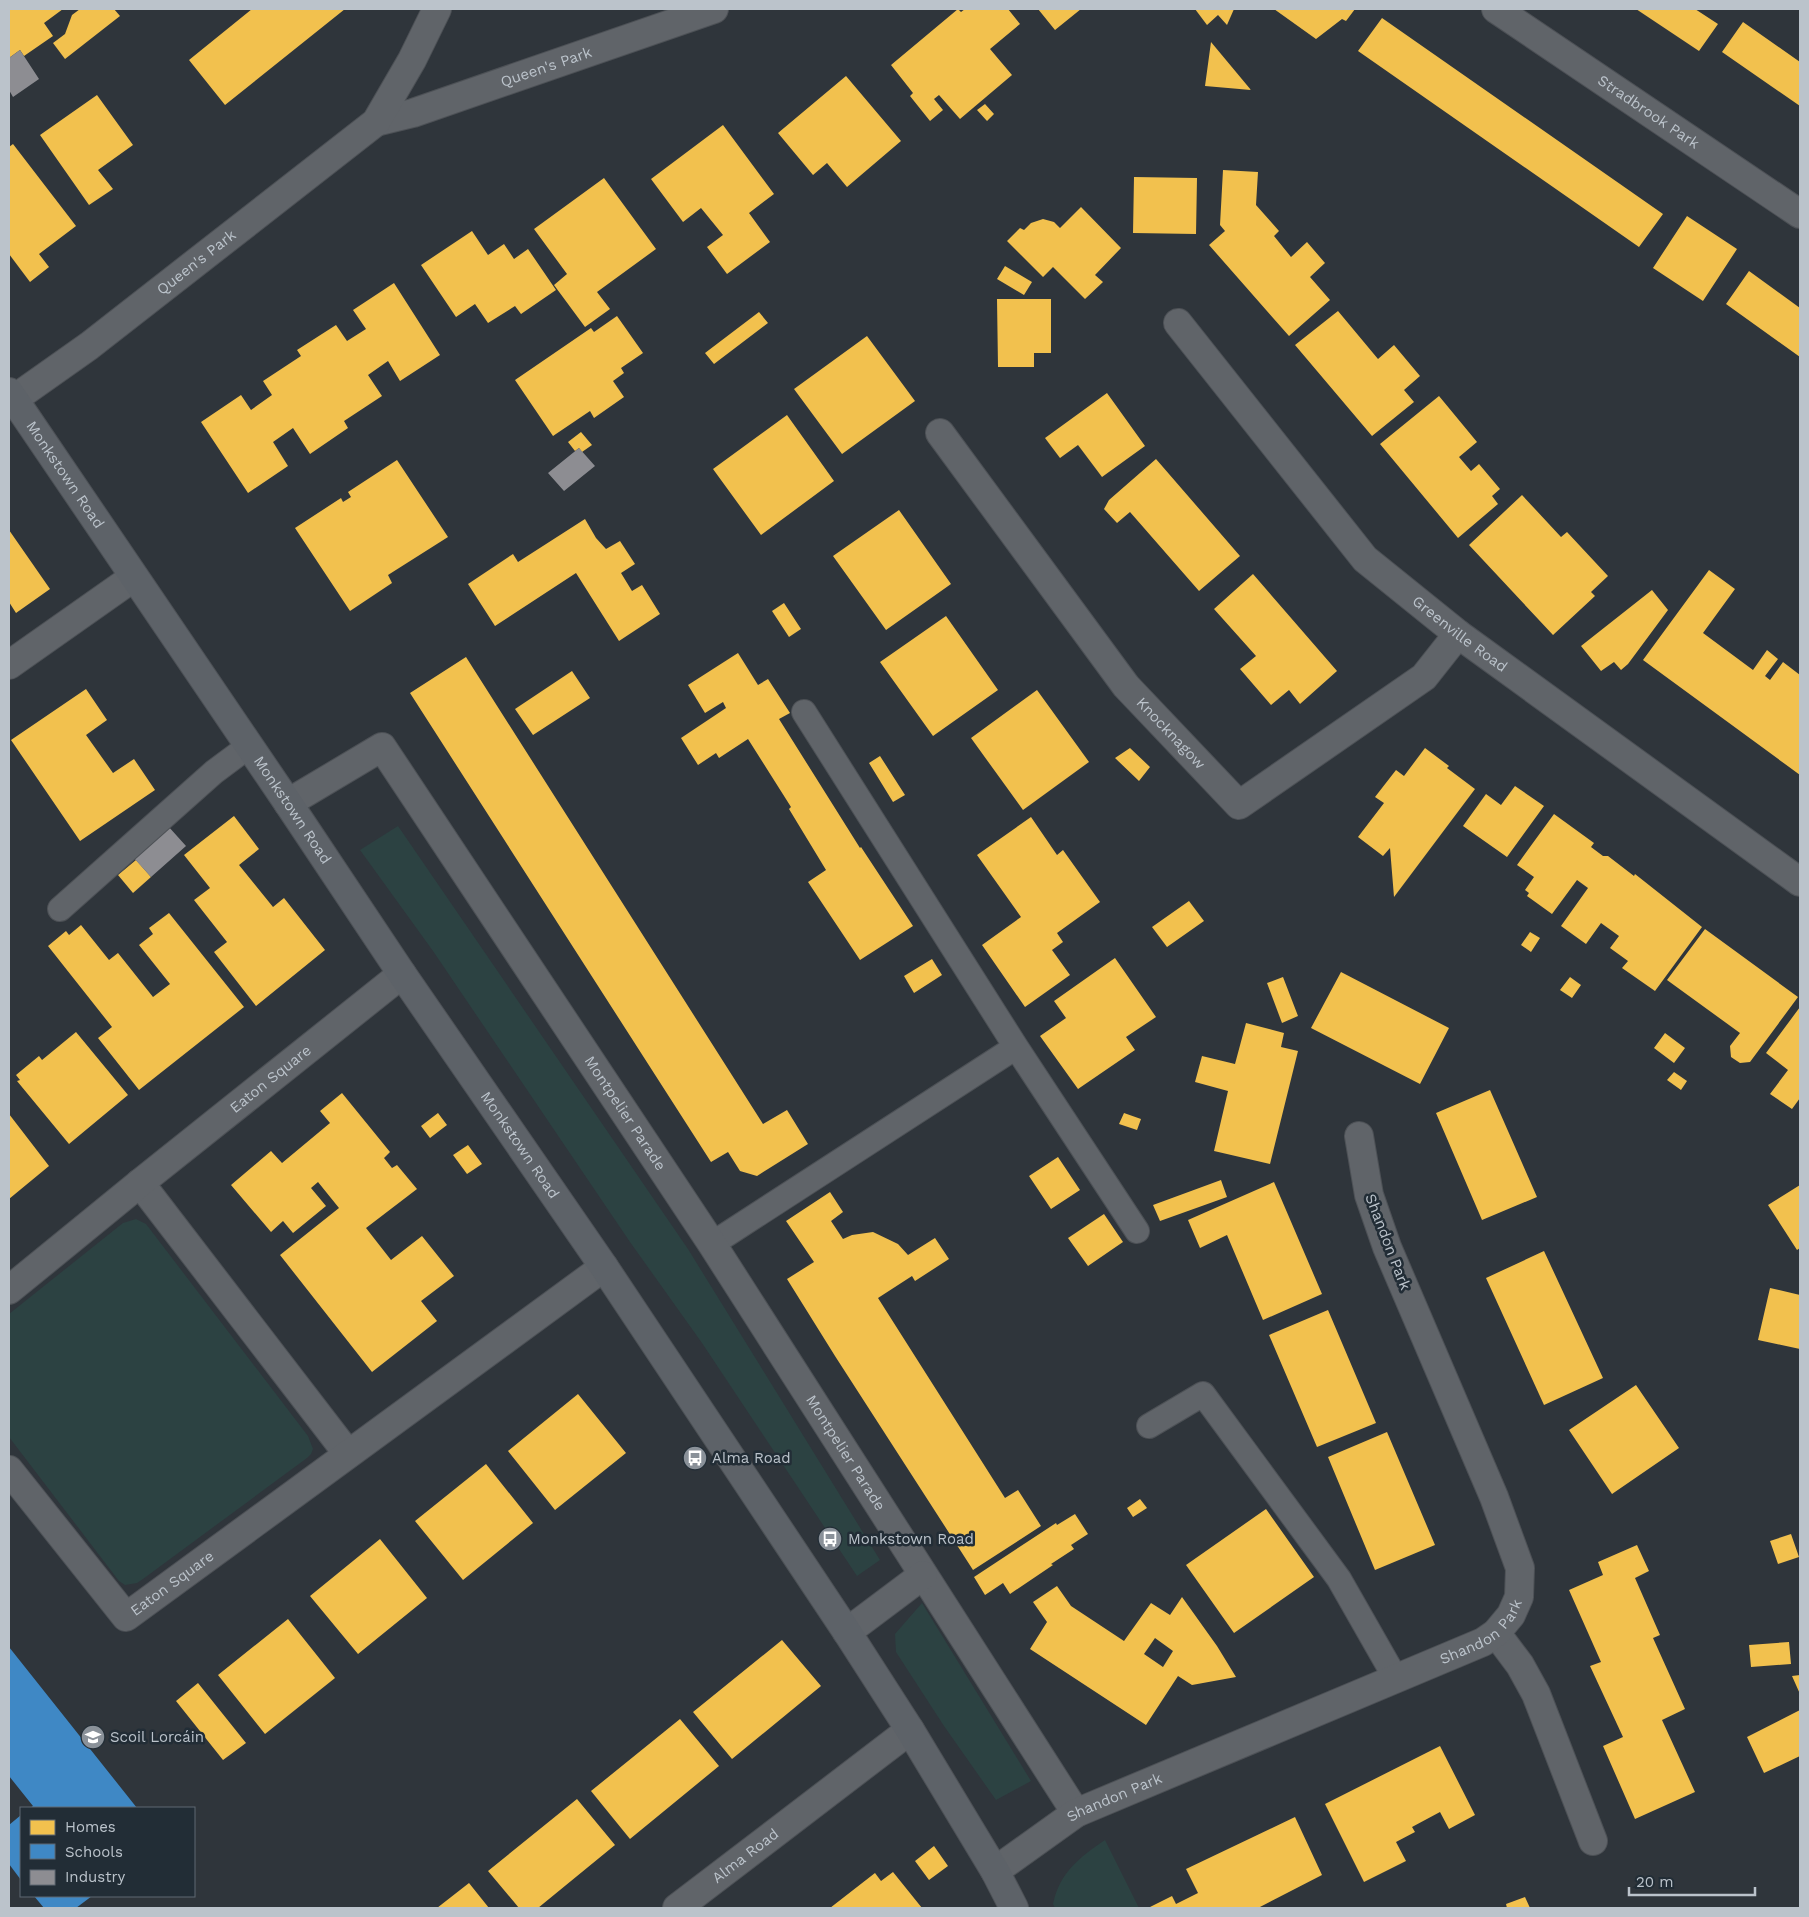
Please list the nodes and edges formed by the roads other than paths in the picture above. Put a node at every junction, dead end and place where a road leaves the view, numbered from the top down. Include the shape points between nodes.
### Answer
1 (437, 9) edge
2 (714, 9) edge
3 (1496, 9) edge
4 (376, 122) junction
5 (1800, 214) edge
6 (1178, 323) dead end
7 (11, 395) edge
8 (940, 433) dead end
9 (134, 577) junction
10 (1458, 634) junction
11 (9, 665) edge
12 (804, 712) dead end
13 (249, 746) junction
14 (288, 803) junction
15 (1800, 882) edge
16 (60, 909) dead end
17 (402, 974) junction
18 (1016, 1046) junction
19 (1359, 1136) dead end
20 (140, 1183) junction
21 (1137, 1231) dead end
22 (712, 1244) junction
23 (604, 1267) junction
24 (9, 1290) edge
25 (1149, 1426) dead end
26 (348, 1454) junction
27 (14, 1488) edge
28 (923, 1575) junction
29 (847, 1632) junction
30 (1496, 1633) junction
31 (1396, 1678) junction
32 (910, 1730) junction
33 (1076, 1813) junction
34 (1593, 1841) dead end
35 (995, 1871) junction
36 (677, 1908) edge
37 (1014, 1908) edge

1 - 4 street, Queen's Park
2 - 4 street, Queen's Park via 413,113
3 - 5 street, Stradbrook Park
4 - 7 street, Queen's Park via 89,346
6 - 10 street, Greenville Road via 1366,559
7 - 9 main road, Monkstown Road
8 - 10 street, Knocknagow via 1126,686 1238,805 1424,677
9 - 11 street
9 - 13 main road, Monkstown Road
10 - 15 street, Greenville Road
12 - 18 lane
13 - 14 main road, Monkstown Road
13 - 16 lane via 214,772
14 - 17 main road, Monkstown Road
14 - 22 street, Montpelier Parade via 382,746
17 - 20 street, Eaton Square
17 - 23 main road, Monkstown Road
18 - 21 lane
18 - 22 lane
19 - 30 street, Shandon Park via 1369,1195 1387,1247 1494,1497 1520,1568 1519,1597 1511,1615
20 - 24 street, Eaton Square
20 - 26 street
22 - 28 street, Montpelier Parade
23 - 26 street, Eaton Square
23 - 29 main road, Monkstown Road
25 - 31 lane via 1203,1394 1340,1580
26 - 27 street, Eaton Square via 126,1617
28 - 29 street
28 - 33 street, Montpelier Parade
29 - 32 main road, Monkstown Road
30 - 31 street, Shandon Park
30 - 34 street via 1520,1665 1536,1694
31 - 33 street, Shandon Park
32 - 35 main road, Monkstown Road
32 - 36 street, Alma Road
33 - 35 street, Shandon Park
35 - 37 main road, Monkstown Road

